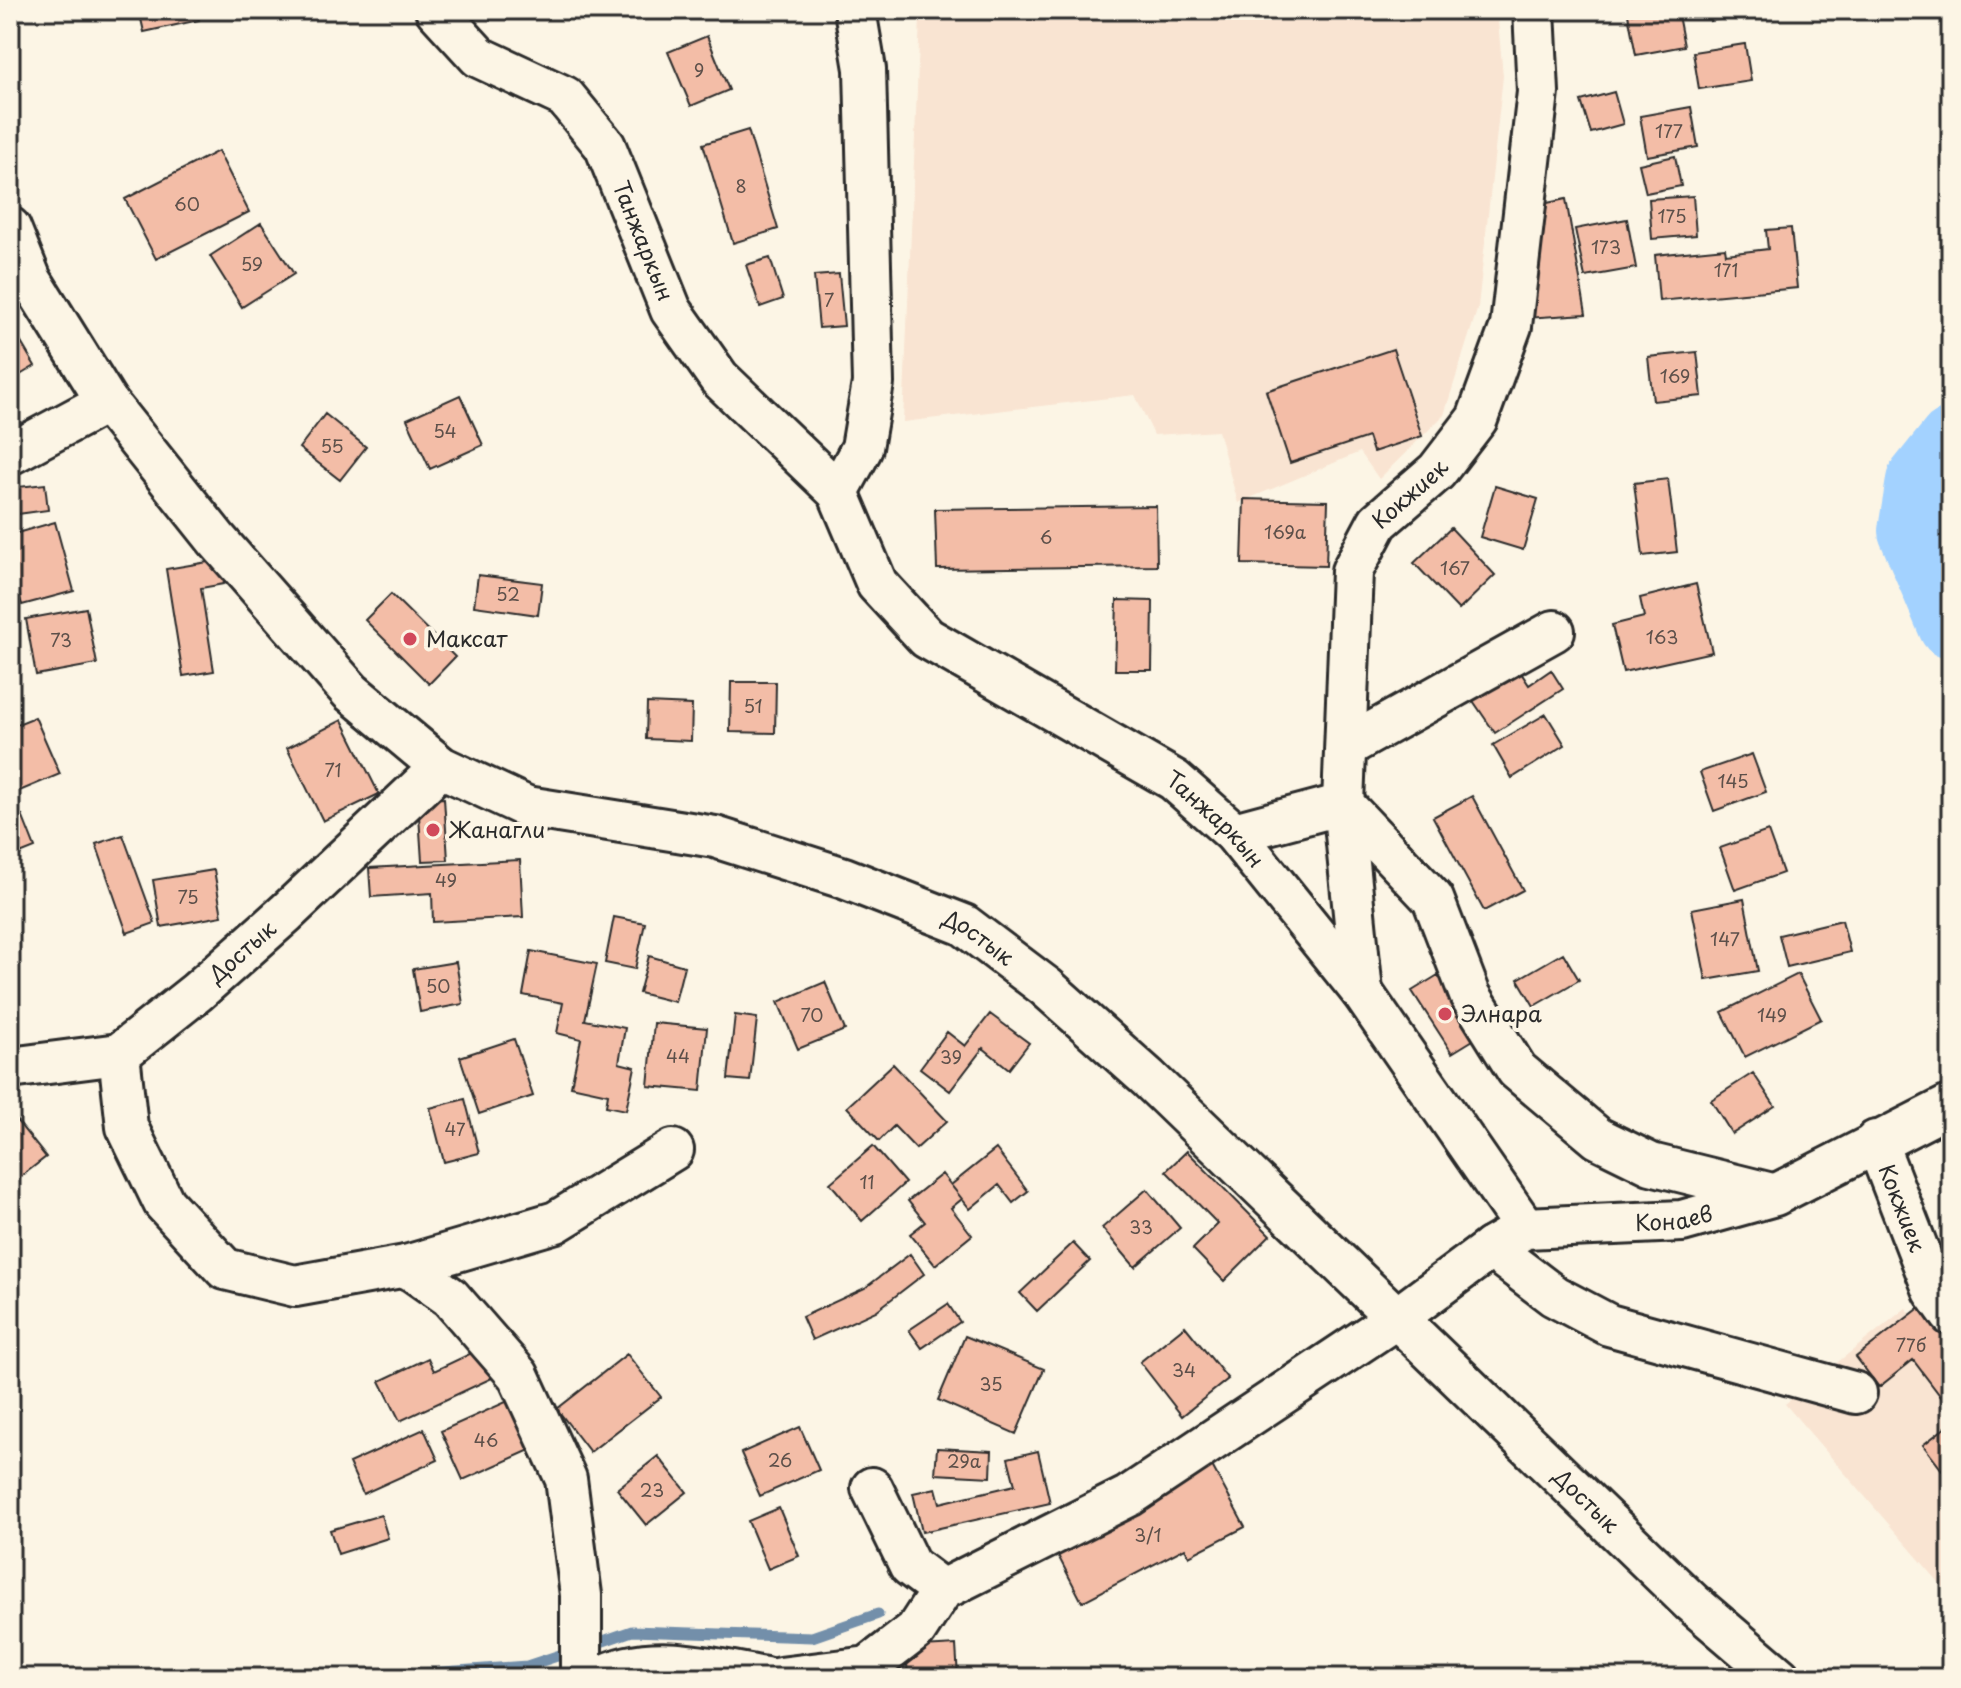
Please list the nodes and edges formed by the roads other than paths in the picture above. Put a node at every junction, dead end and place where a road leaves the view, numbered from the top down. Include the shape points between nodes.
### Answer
1 (436, 10) edge
2 (855, 10) edge
3 (1534, 10) edge
4 (10, 228) edge
5 (107, 402) junction
6 (10, 454) edge
7 (838, 492) junction
8 (1554, 631) dead end
9 (1346, 747) junction
10 (441, 767) junction
11 (1343, 804) junction
12 (1234, 833) junction
13 (1362, 992) junction
14 (119, 1054) junction
15 (10, 1068) edge
16 (1951, 1105) edge
17 (1876, 1141) junction
18 (673, 1150) dead end
19 (1775, 1195) junction
20 (1525, 1228) junction
21 (1491, 1248) junction
22 (406, 1266) junction
23 (1951, 1315) edge
24 (1398, 1317) junction
25 (1856, 1393) dead end
26 (872, 1488) dead end
27 (942, 1590) junction
28 (581, 1678) edge
29 (600, 1678) edge
30 (765, 1678) edge
31 (780, 1678) edge
32 (1780, 1678) edge

1 - 7 street, Танжаркын via 479,57 565,97 605,146 671,310 719,378
2 - 7 street via 865,69 873,383 862,448
3 - 9 street, Кокжиек via 1538,92 1511,326 1477,419 1437,471 1378,522 1352,571
4 - 5 street, Достык via 31,280
5 - 6 street
5 - 10 street, Достык via 217,540 351,692
7 - 12 street, Танжаркын via 877,584 927,638 1174,780
8 - 9 street
9 - 11 street, Кокжиек
10 - 14 street, Достык via 264,933
10 - 24 street, Достык via 527,807 715,837 844,878 964,925 1046,987 1137,1068
11 - 12 street
11 - 13 street, Кокжиек
11 - 19 street via 1433,899 1470,995 1517,1070 1598,1138 1651,1164
12 - 13 street, Танжаркын
13 - 20 street, Танжаркын
14 - 15 street
14 - 22 street via 127,1127 157,1190 225,1269 295,1286
16 - 17 street, Конаев
17 - 19 street, Конаев
17 - 23 street, Кокжиек via 1934,1291
18 - 22 street via 556,1222
19 - 20 street, Конаев via 1682,1221
20 - 21 street, Конаев
21 - 24 street, Конаев
21 - 25 street via 1554,1296 1609,1325
22 - 28 street via 450,1297 518,1375 566,1479 581,1595
24 - 27 street via 1129,1496
24 - 32 street, Достык via 1691,1602
26 - 27 street via 910,1566
27 - 31 street via 916,1630 868,1667
29 - 30 street via 614,1670 677,1663

